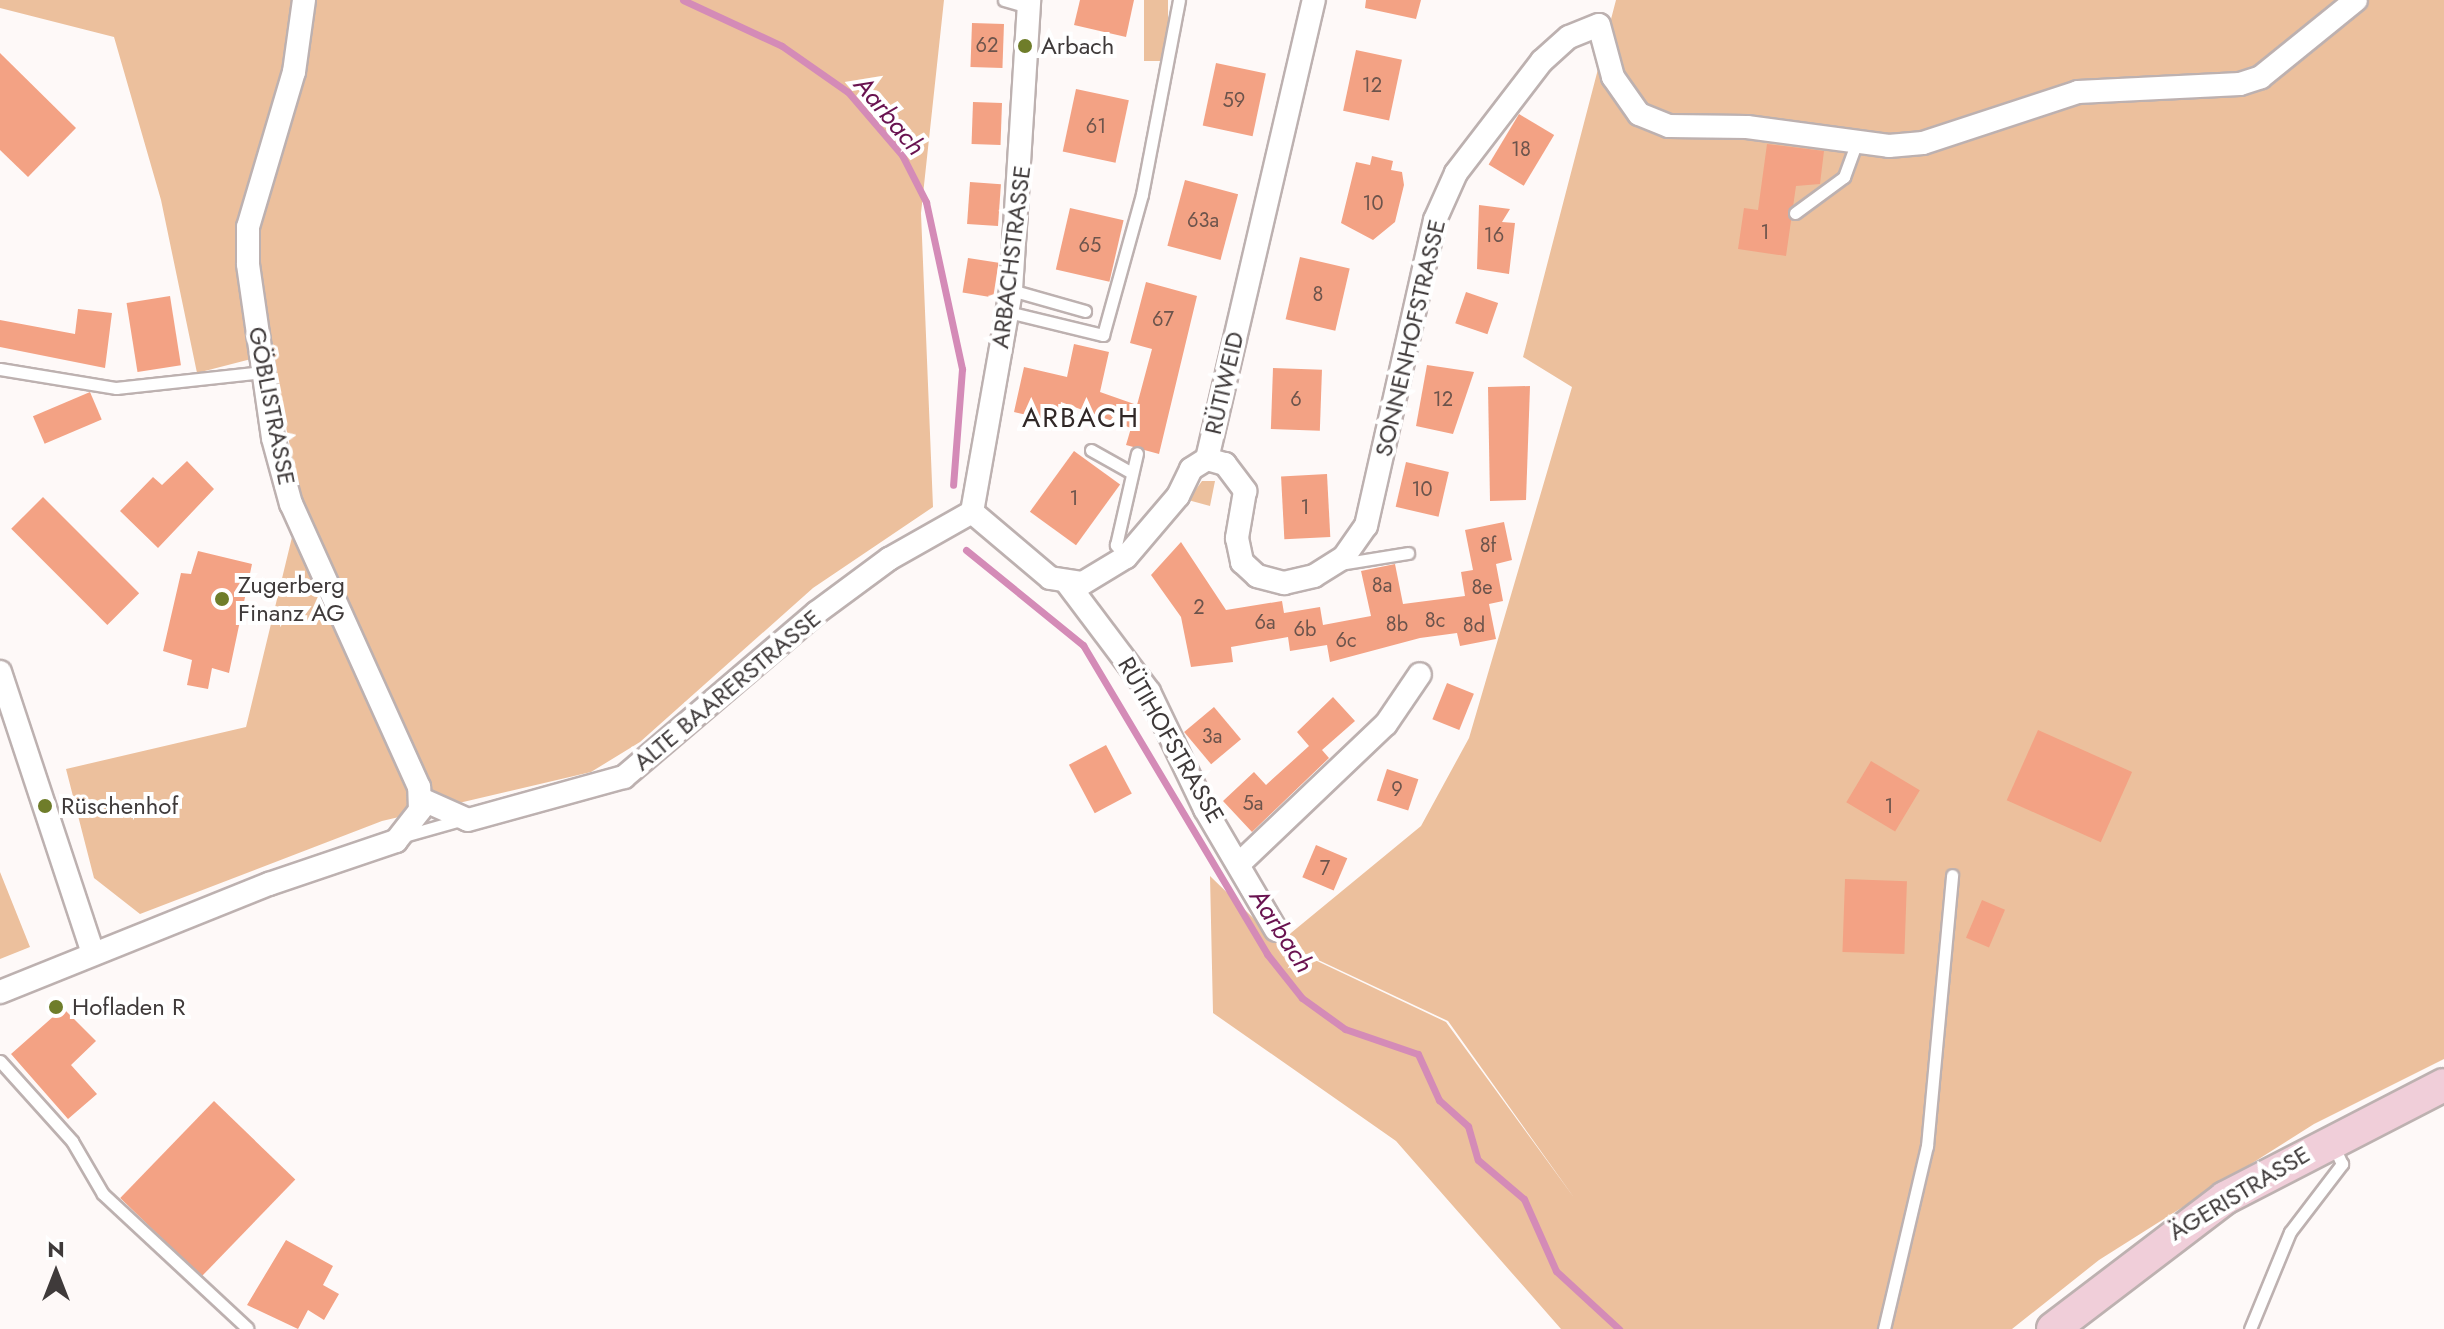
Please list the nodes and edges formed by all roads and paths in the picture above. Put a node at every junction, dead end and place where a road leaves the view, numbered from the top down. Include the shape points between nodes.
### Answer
1 (304, 0) edge
2 (1004, 0) edge
3 (1179, 0) edge
4 (1314, 0) edge
5 (2356, 0) edge
6 (1029, 3) edge
7 (1857, 141) junction
8 (1795, 213) dead end
9 (1010, 301) junction
10 (1085, 311) dead end
11 (0, 369) edge
12 (263, 372) junction
13 (1091, 450) dead end
14 (1137, 453) dead end
15 (1207, 459) junction
16 (1132, 473) junction
17 (972, 512) junction
18 (1408, 553) dead end
19 (1126, 557) junction
20 (1331, 565) junction
21 (1067, 583) junction
22 (0, 672) edge
23 (1420, 674) dead end
24 (421, 799) junction
25 (460, 820) junction
26 (404, 836) junction
27 (1241, 862) junction
28 (1952, 875) dead end
29 (1276, 930) dead end
30 (93, 953) junction
31 (0, 992) edge
32 (0, 1061) edge
33 (2444, 1085) edge
34 (2330, 1139) junction
35 (247, 1328) edge
36 (1884, 1329) edge
37 (2053, 1329) edge
38 (2250, 1329) edge

1 - 12 street, GÖBLISTRASSE via 294,72 248,227
2 - 6 lane
3 - 9 lane via 1142,194 1103,335
4 - 15 street, RÜTIWEID
5 - 7 street, SONNENHOFSTRASSE via 2261,77 2240,84 2092,90 1923,143
6 - 9 street, ARBACHSTRASSE
7 - 8 lane via 1844,177
7 - 20 street, SONNENHOFSTRASSE via 1669,126 1639,114 1624,96 1599,25 1569,37 1509,100 1456,173 1435,220 1366,526
9 - 10 lane
9 - 17 street, ARBACHSTRASSE
11 - 12 lane via 116,388
12 - 24 street, GÖBLISTRASSE via 291,504
13 - 16 lane
14 - 16 lane
15 - 19 street, RÜTIWEID via 1191,469 1178,496
15 - 20 street, SONNENHOFSTRASSE via 1225,464 1245,491 1237,538 1242,562 1257,576 1284,583
16 - 19 lane via 1116,545
17 - 21 street via 997,539
17 - 25 street, ALTE BAARERSTRASSE via 889,559 816,613 624,777
18 - 20 lane
19 - 21 street, RÜTIWEID via 1095,579
21 - 27 street, RÜTIHOFSTRASSE via 1149,692 1205,809
22 - 30 street
23 - 27 street via 1386,724
24 - 25 street
24 - 26 street
25 - 26 lane, ALTE BAARERSTRASSE
26 - 30 street, ALTE BAARERSTRASSE
27 - 29 street, RÜTIHOFSTRASSE
28 - 36 lane via 1927,1146
30 - 31 street, ALTE BAARERSTRASSE
32 - 35 lane via 72,1141 103,1194
33 - 34 main road, ÄGERISTRASSE
34 - 37 main road, ÄGERISTRASSE via 2153,1246
34 - 38 lane via 2342,1164 2290,1232

